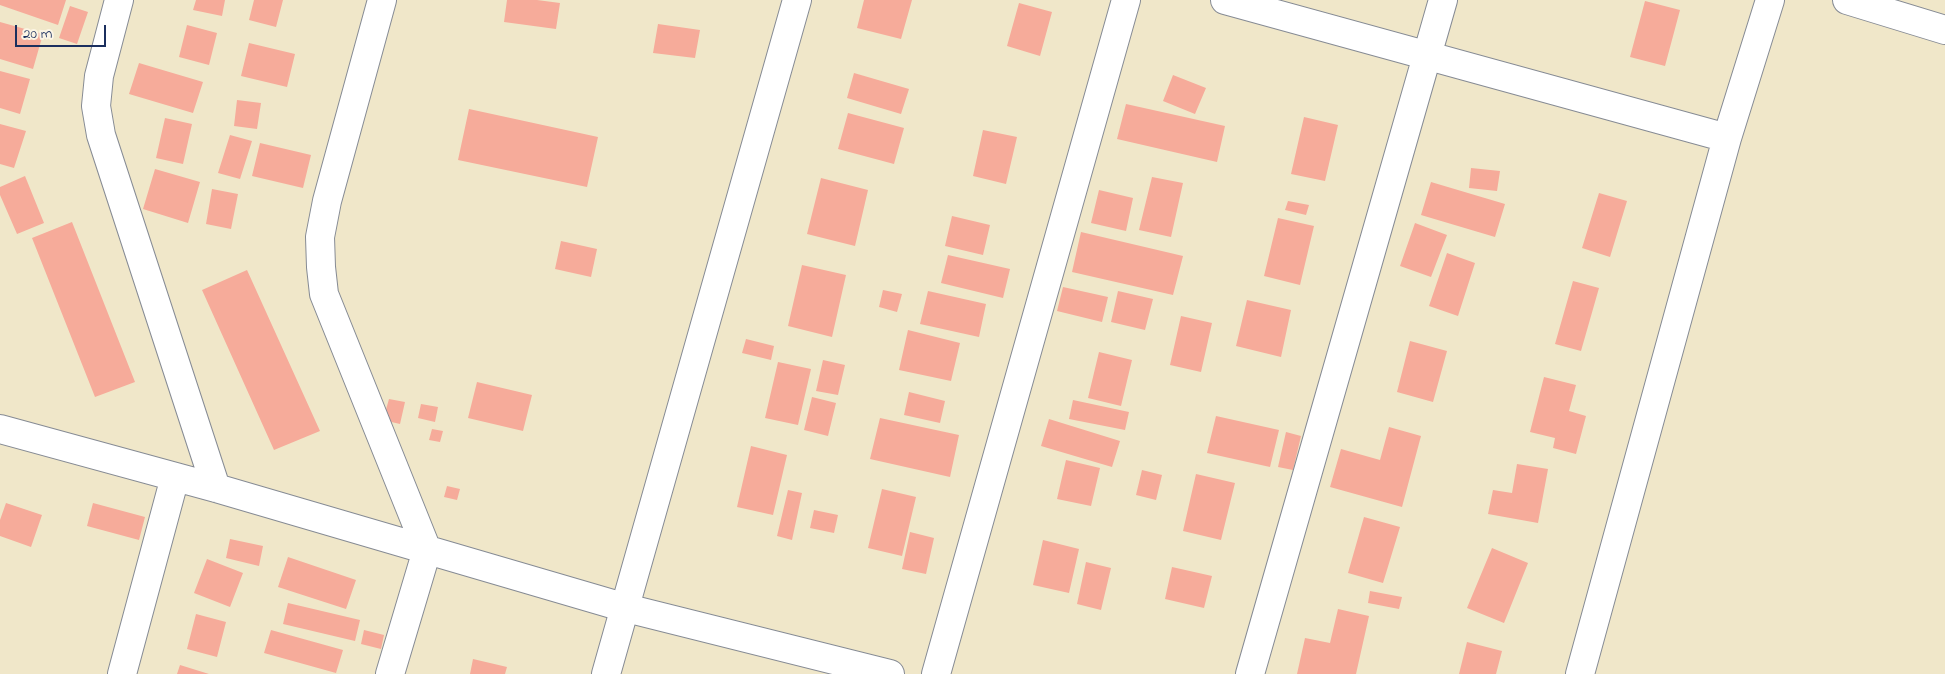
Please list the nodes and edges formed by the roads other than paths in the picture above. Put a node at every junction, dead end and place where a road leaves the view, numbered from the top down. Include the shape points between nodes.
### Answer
1 (119, 0) edge
2 (382, 0) edge
3 (797, 0) edge
4 (1126, 0) edge
5 (1225, 0) edge
6 (1443, 0) edge
7 (1770, 0) edge
8 (1847, 0) edge
9 (1945, 30) edge
10 (1427, 55) junction
11 (1727, 138) junction
12 (0, 429) edge
13 (174, 476) junction
14 (216, 488) junction
15 (427, 550) junction
16 (626, 608) junction
17 (884, 673) edge
18 (122, 674) edge
19 (390, 674) edge
20 (606, 674) edge
21 (936, 674) edge
22 (1250, 674) edge
23 (1580, 674) edge

1 - 14 street via 99,76 96,106 101,135
2 - 15 street via 327,201 320,237 321,267 324,294
3 - 16 street
4 - 21 street
5 - 10 street
6 - 10 street
7 - 11 street
8 - 9 street
10 - 11 street
10 - 22 street
11 - 23 street
12 - 13 street
13 - 14 street
13 - 18 street
14 - 15 street
15 - 16 street
15 - 19 street
16 - 17 street
16 - 20 street

